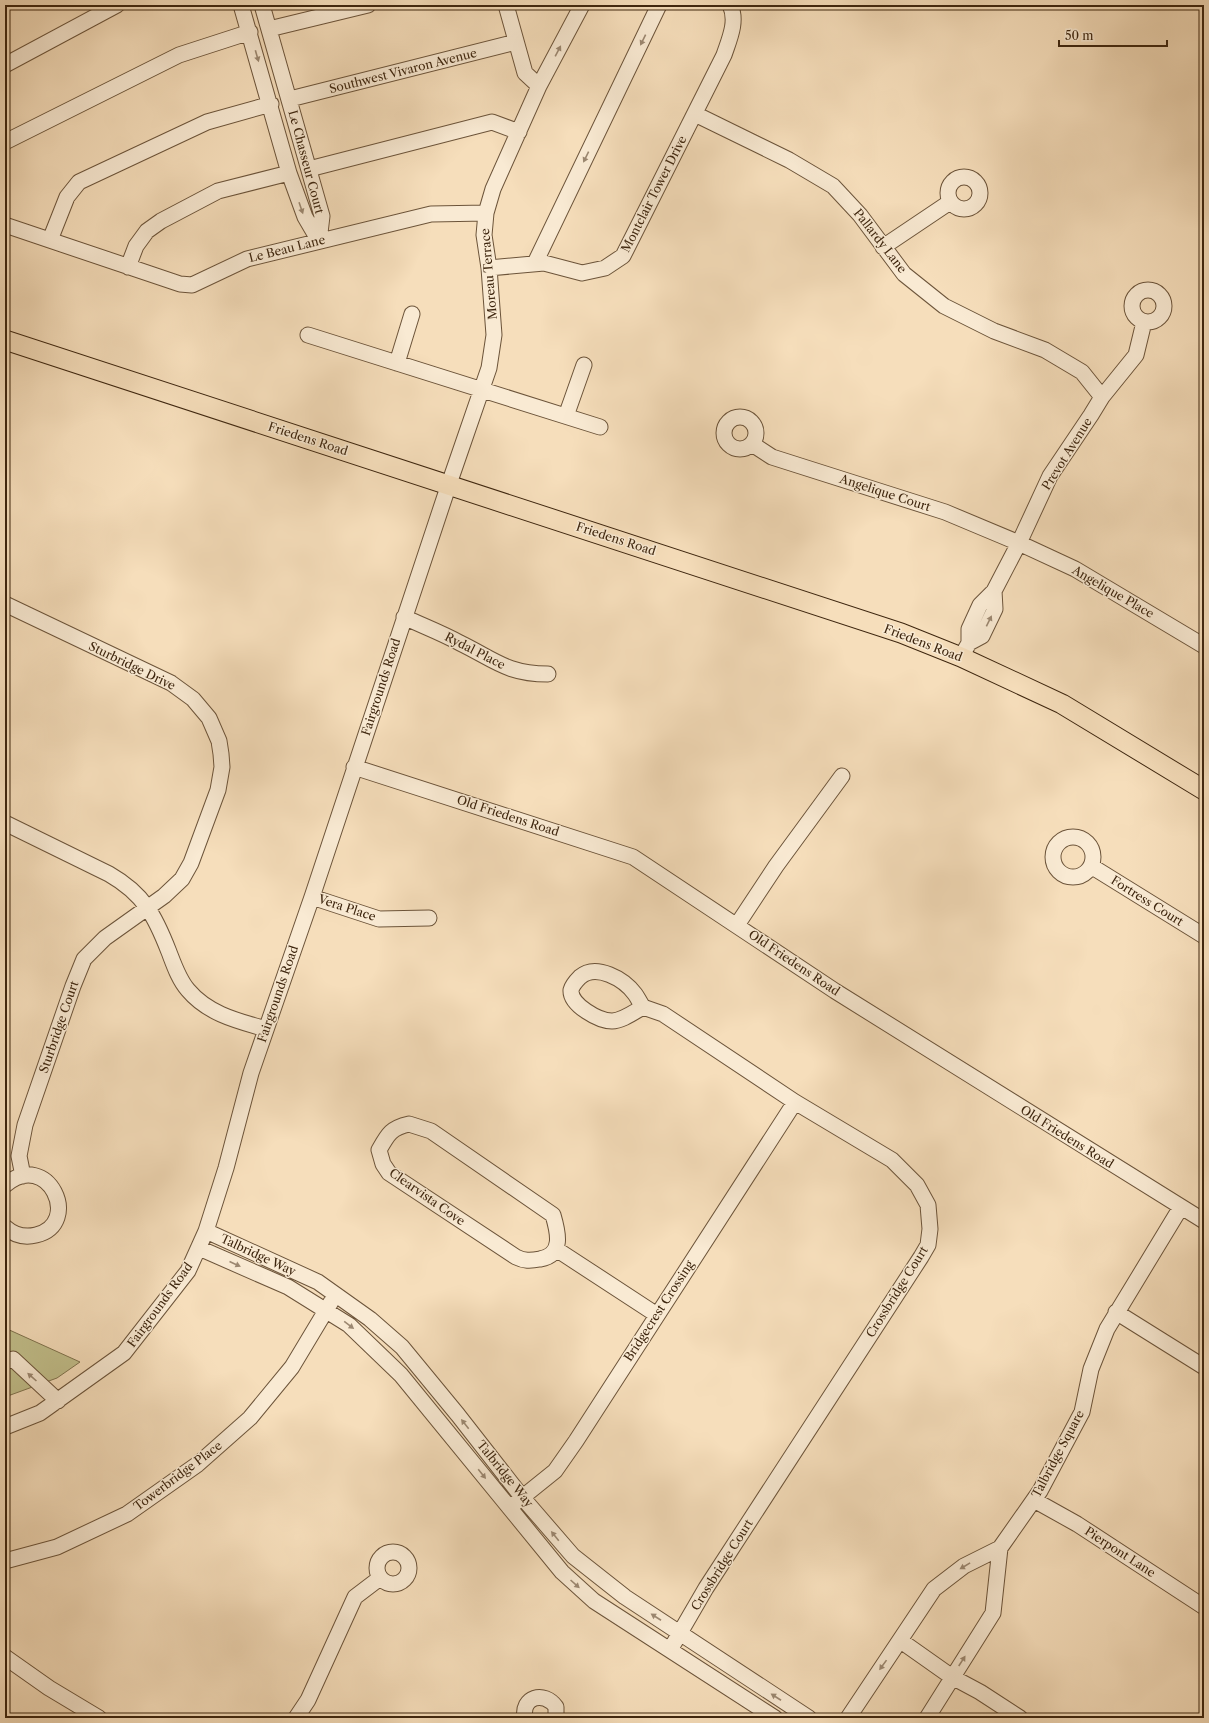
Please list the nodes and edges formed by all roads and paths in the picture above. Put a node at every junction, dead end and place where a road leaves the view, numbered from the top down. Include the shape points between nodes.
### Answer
1 (117, 5) edge
2 (241, 5) edge
3 (262, 5) edge
4 (368, 5) edge
5 (506, 5) edge
6 (582, 5) edge
7 (660, 5) edge
8 (730, 5) edge
9 (269, 29) junction
10 (250, 32) junction
11 (516, 42) junction
12 (5, 65) edge
13 (539, 86) junction
14 (290, 99) junction
15 (271, 104) junction
16 (695, 114) junction
17 (519, 132) junction
18 (5, 142) edge
19 (308, 168) junction
20 (289, 173) junction
21 (950, 202) dead end
22 (486, 213) junction
23 (5, 225) edge
24 (50, 240) junction
25 (319, 241) junction
26 (883, 246) junction
27 (535, 263) junction
28 (128, 267) junction
29 (489, 268) junction
30 (412, 314) dead end
31 (1144, 322) dead end
32 (308, 335) dead end
33 (5, 340) edge
34 (397, 363) junction
35 (584, 365) dead end
36 (481, 390) junction
37 (1102, 397) junction
38 (566, 416) junction
39 (600, 427) dead end
40 (752, 444) dead end
41 (448, 484) junction
42 (1019, 543) junction
43 (5, 604) edge
44 (404, 618) junction
45 (1204, 646) edge
46 (965, 650) junction
47 (548, 674) dead end
48 (354, 767) junction
49 (842, 776) dead end
50 (1204, 790) edge
51 (5, 823) edge
52 (1091, 866) dead end
53 (312, 897) junction
54 (148, 907) junction
55 (429, 918) dead end
56 (737, 925) junction
57 (1204, 936) edge
58 (643, 1007) dead end
59 (266, 1029) junction
60 (795, 1102) junction
61 (23, 1176) junction
62 (5, 1185) edge
63 (1181, 1207) junction
64 (1204, 1221) edge
65 (5, 1226) edge
66 (206, 1231) junction
67 (199, 1248) junction
68 (556, 1249) junction
69 (336, 1294) junction
70 (326, 1310) junction
71 (1116, 1312) junction
72 (657, 1315) junction
73 (5, 1362) edge
74 (1204, 1367) edge
75 (58, 1400) junction
76 (5, 1427) edge
77 (522, 1497) junction
78 (1034, 1500) junction
79 (508, 1508) junction
80 (1000, 1548) junction
81 (5, 1561) edge
82 (380, 1578) dead end
83 (1204, 1607) edge
84 (680, 1633) junction
85 (900, 1641) junction
86 (670, 1650) junction
87 (5, 1657) edge
88 (952, 1677) junction
89 (99, 1718) edge
90 (296, 1718) edge
91 (525, 1718) edge
92 (556, 1718) edge
93 (775, 1718) edge
94 (809, 1718) edge
95 (848, 1718) edge
96 (927, 1718) edge
97 (1020, 1718) edge

1 - 12 street
2 - 10 street, Le Chasseur Court
3 - 9 street, Le Chasseur Court
4 - 9 street
5 - 11 street
13 -> 6 street, Moreau Terrace
7 -> 27 street
8 - 16 street, Montclair Tower Drive via 732,29 724,55
9 - 14 street, Le Chasseur Court
10 -> 15 street, Le Chasseur Court
10 - 18 street via 179,55
11 - 13 street via 525,73
11 - 14 street, Southwest Vivaron Avenue
13 - 17 street, Moreau Terrace
14 - 19 street, Le Chasseur Court
15 - 20 street, Le Chasseur Court
15 - 24 street via 207,122 79,182 67,197
16 - 26 street, Pallardy Lane via 789,160 833,186 860,215
16 - 27 street, Montclair Tower Drive via 623,256 605,268 582,273
17 - 19 street via 492,122
17 - 22 street, Moreau Terrace via 493,189
19 - 25 street, Le Chasseur Court via 322,216
20 -> 25 street, Le Chasseur Court via 305,217
20 - 28 street via 218,191 161,221 147,231 136,246
21 - 26 street
22 - 25 street, Le Beau Lane via 431,214
22 - 29 street, Moreau Terrace via 484,235
23 - 24 street, Le Beau Lane
24 - 28 street, Le Beau Lane
25 - 28 street, Le Beau Lane via 247,258 192,285 180,284
26 - 37 street, Pallardy Lane via 904,274 944,306 994,331 1045,350 1082,372
27 - 29 street, Montclair Tower Drive
29 - 36 street, Moreau Terrace via 494,335 489,368
30 - 34 street
31 - 37 street, Prevot Avenue via 1136,355
32 - 34 street
33 - 41 main road, Friedens Road
34 - 36 street
35 - 38 street
36 - 38 street
36 - 41 street, Moreau Terrace
37 - 42 street, Prevot Avenue via 1050,476
38 - 39 street
40 - 42 street, Angelique Court via 772,457 945,512
41 - 44 street, Fairgrounds Road
41 - 46 main road, Friedens Road via 901,633
42 - 45 street, Angelique Place via 1075,569
42 - 46 street, Prevot Avenue via 994,590 995,609 982,636
43 - 54 street, Sturbridge Drive via 171,684 193,699 209,718 219,741 221,754 222,767 218,790 191,863 182,879
44 - 47 street, Rydal Place via 460,642 504,668 521,673
44 - 48 street, Fairgrounds Road
46 - 50 main road, Friedens Road via 1062,704
48 - 53 street, Fairgrounds Road
48 - 56 street, Old Friedens Road via 633,857
49 - 56 street via 776,866
51 - 54 street via 115,876
52 - 57 street, Fortress Court
53 - 55 street, Vera Place via 379,919
53 - 59 street, Fairgrounds Road
54 - 59 street via 157,922 178,976 187,990 215,1012
54 - 61 street, Sturbridge Court via 105,938 84,959 20,1142 19,1156
56 - 63 street, Old Friedens Road via 835,991
58 - 60 street, Crossbridge Court via 663,1014
59 - 66 street, Fairgrounds Road
60 - 72 street, Bridgecrest Crossing
60 - 84 street, Crossbridge Court via 892,1160 917,1185 928,1205 928,1245 706,1588
61 - 62 street
61 - 65 street via 36,1176 50,1185 58,1200 57,1216 47,1230 31,1237 13,1233
63 - 64 street, Old Friedens Road
63 - 71 street, Talbridge Square
66 - 67 street, Fairgrounds Road
66 - 69 street, Talbridge Way via 318,1282
67 -> 70 street, Talbridge Way via 288,1287
67 - 75 street, Fairgrounds Road via 188,1271 124,1353
68 - 68 street, Clearvista Cove via 558,1235 553,1215 431,1131 409,1124 398,1127 388,1134 379,1150 389,1173 520,1259 525,1261 546,1258
68 - 72 street
69 - 70 street, Towerbridge Place
77 -> 69 street, Talbridge Way via 402,1347
70 -> 79 street, Talbridge Way via 349,1325 401,1375
70 - 81 street, Towerbridge Place via 292,1367 250,1418 198,1464 127,1514 57,1547
71 - 74 street
71 - 78 street, Talbridge Square via 1091,1369 1082,1412
72 - 77 street, Bridgecrest Crossing via 555,1471
75 -> 73 street via 13,1359
75 - 76 street, Fairgrounds Road via 40,1413
77 - 79 street, Bridgecrest Crossing
84 -> 77 street, Talbridge Way via 625,1597 573,1556
78 - 80 street, Talbridge Square
78 - 83 street, Pierpont Lane via 1077,1524
79 -> 86 street, Talbridge Way via 562,1572 594,1601
80 -> 85 street, Talbridge Square via 964,1566 934,1589
88 -> 80 street, Talbridge Square via 993,1613
82 - 90 street via 355,1597 308,1700
84 - 86 street, Crossbridge Court
94 -> 84 street, Talbridge Way
85 - 88 street
85 -> 95 street, Talbridge Square
86 - 93 street, Talbridge Way
87 - 89 street via 49,1688
88 - 96 street, Talbridge Square
88 - 97 street
91 - 92 street via 527,1704 542,1697 556,1707

